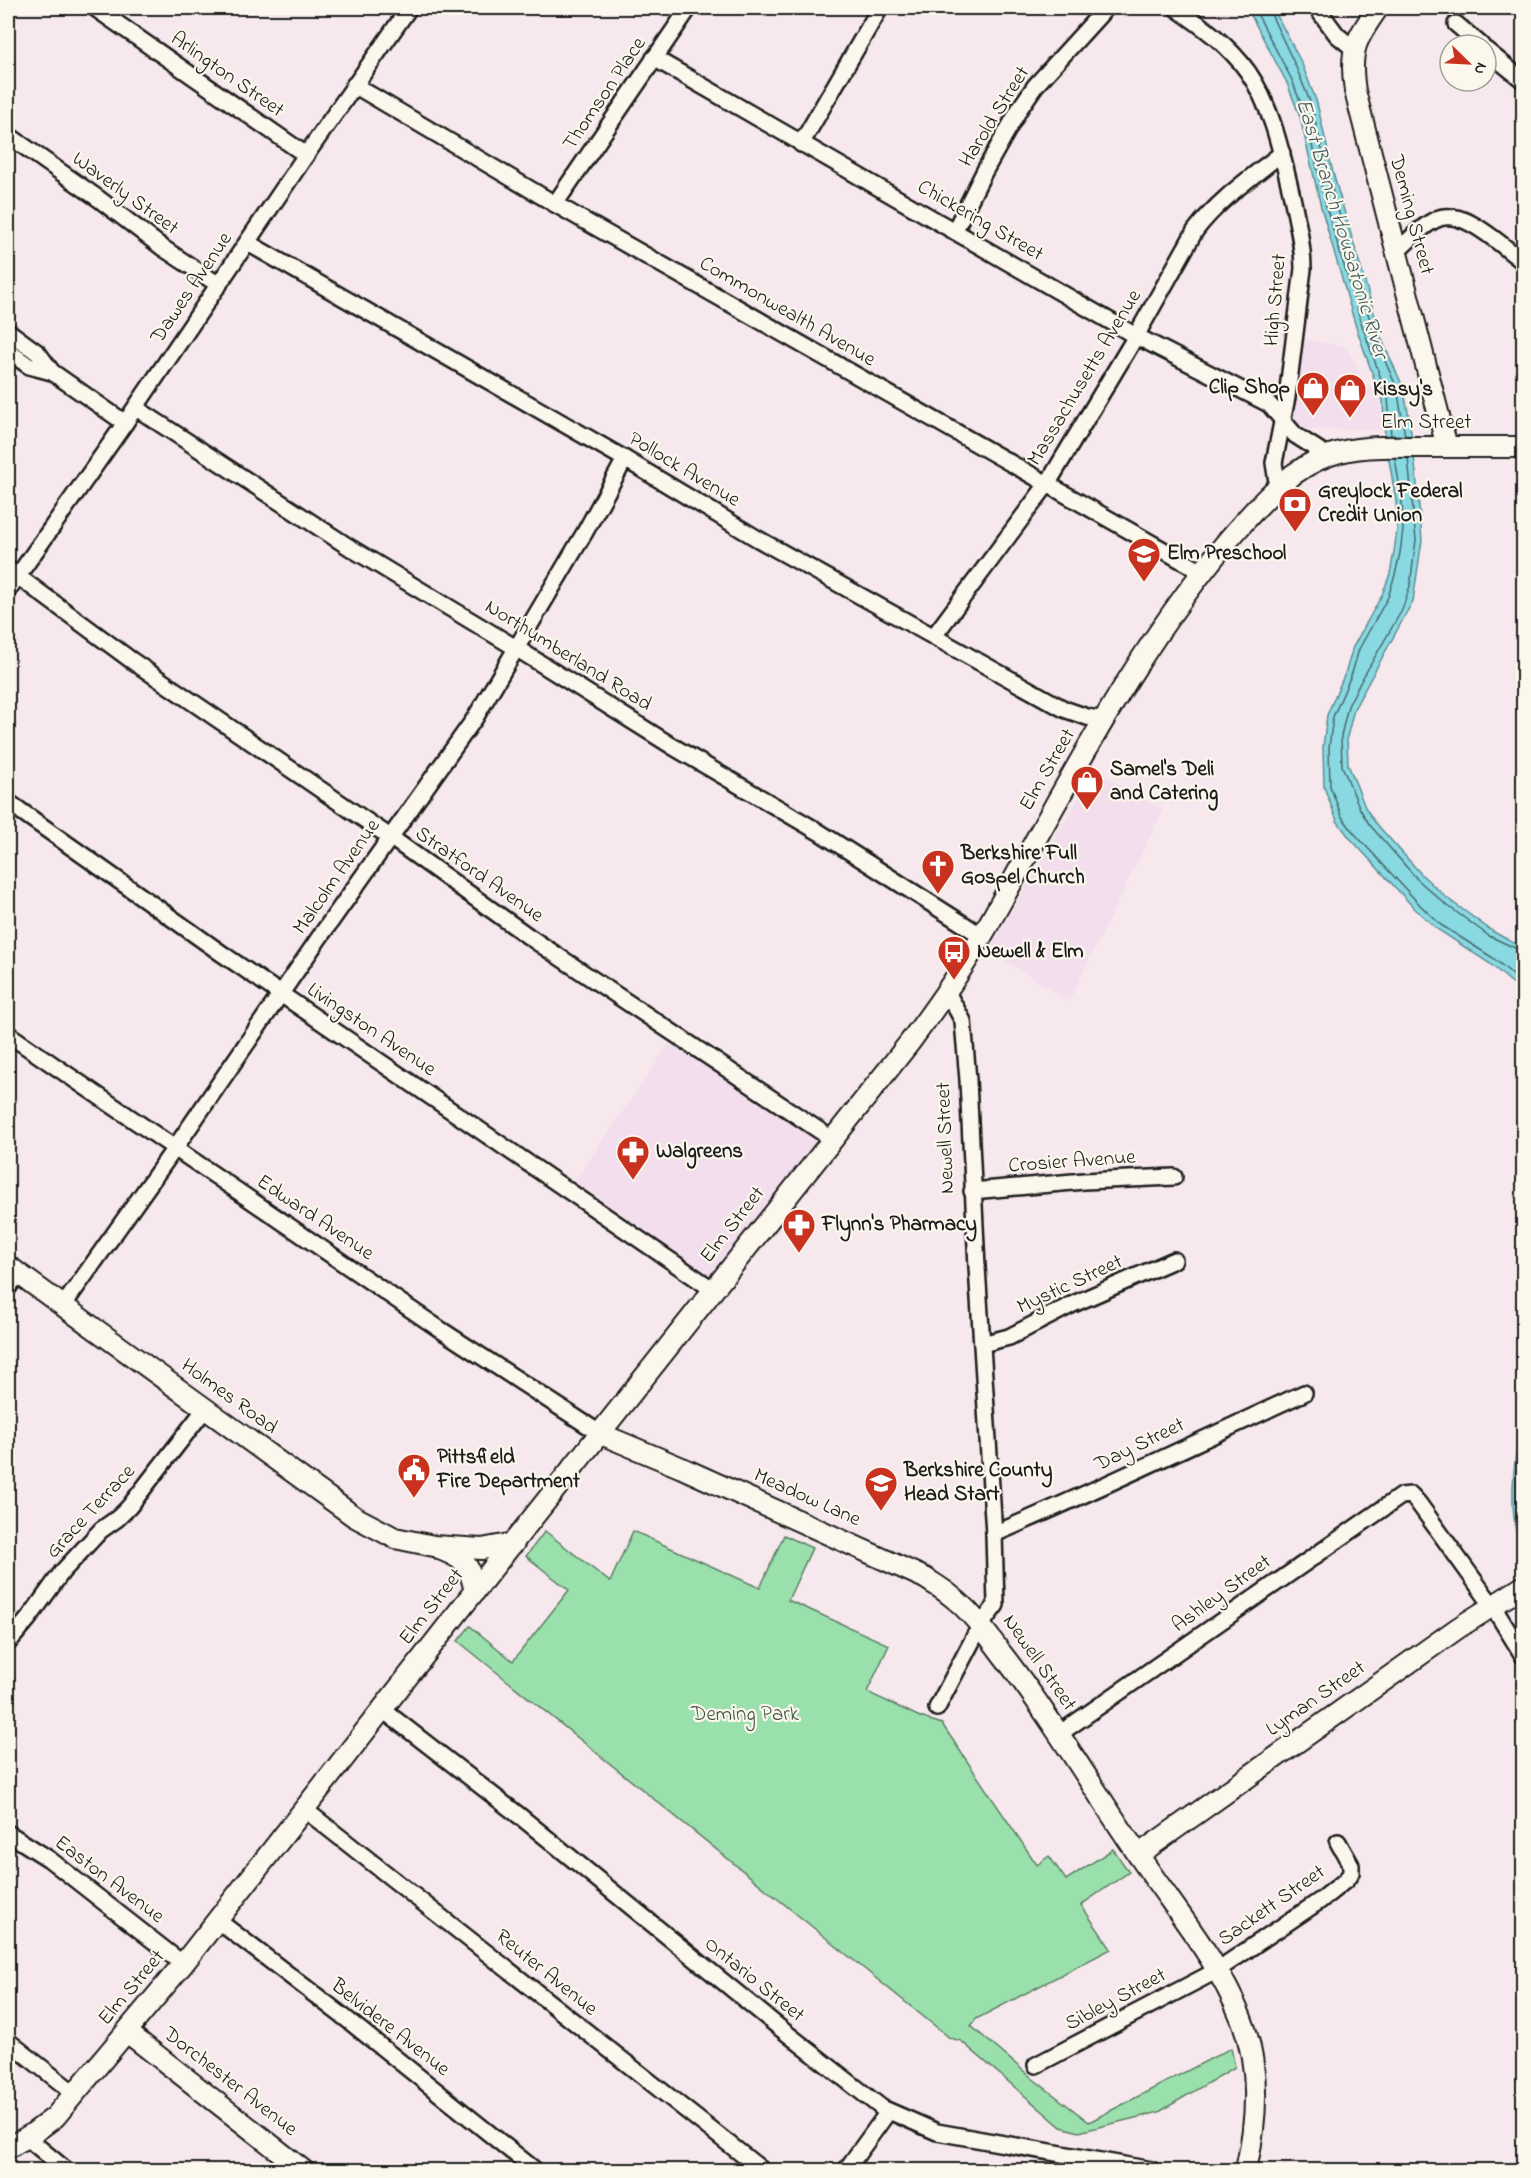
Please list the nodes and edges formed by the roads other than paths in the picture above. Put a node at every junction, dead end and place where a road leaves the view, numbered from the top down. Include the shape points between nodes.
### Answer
1 (95, 8) edge
2 (409, 8) edge
3 (689, 8) edge
4 (880, 8) edge
5 (1106, 8) edge
6 (1176, 8) edge
7 (1317, 8) edge
8 (1378, 8) edge
9 (1456, 24) dead end
10 (1467, 33) edge
11 (1354, 49) junction
12 (654, 58) junction
13 (1498, 60) edge
14 (1524, 81) edge
15 (354, 85) junction
16 (8, 135) edge
17 (801, 144) junction
18 (1282, 153) junction
19 (306, 155) junction
20 (555, 204) junction
21 (955, 230) junction
22 (248, 243) junction
23 (1395, 253) junction
24 (1524, 262) edge
25 (219, 285) junction
26 (8, 331) edge
27 (1136, 336) junction
28 (8, 351) edge
29 (52, 372) junction
30 (136, 408) junction
31 (1284, 420) junction
32 (125, 423) junction
33 (1438, 447) junction
34 (1524, 447) edge
35 (1328, 456) junction
36 (625, 459) junction
37 (1048, 483) junction
38 (1278, 488) junction
39 (13, 572) edge
40 (1202, 572) junction
41 (8, 590) edge
42 (934, 636) junction
43 (516, 648) junction
44 (1105, 720) junction
45 (8, 802) edge
46 (390, 837) junction
47 (982, 936) junction
48 (947, 992) junction
49 (281, 994) junction
50 (8, 1034) edge
51 (832, 1139) junction
52 (175, 1148) junction
53 (1174, 1177) dead end
54 (972, 1191) junction
55 (1174, 1260) dead end
56 (11, 1276) edge
57 (712, 1289) junction
58 (63, 1306) junction
59 (982, 1344) junction
60 (1304, 1393) dead end
61 (205, 1409) junction
62 (601, 1434) junction
63 (994, 1534) junction
64 (514, 1543) junction
65 (434, 1546) junction
66 (1524, 1586) edge
67 (475, 1591) junction
68 (1492, 1605) junction
69 (980, 1626) junction
70 (8, 1643) edge
71 (1524, 1657) edge
72 (937, 1708) dead end
73 (382, 1710) junction
74 (1059, 1734) junction
75 (304, 1809) junction
76 (8, 1833) edge
77 (1338, 1842) dead end
78 (1138, 1855) junction
79 (217, 1920) junction
80 (183, 1964) junction
81 (1216, 1971) junction
82 (127, 2032) junction
83 (8, 2041) edge
84 (1036, 2065) dead end
85 (75, 2094) junction
86 (888, 2112) junction
87 (26, 2137) junction
88 (8, 2148) edge
89 (66, 2170) edge
90 (303, 2170) edge
91 (535, 2170) edge
92 (762, 2170) edge
93 (846, 2170) edge
94 (1152, 2170) edge
95 (1246, 2170) edge

1 - 19 street, Arlington Street
2 - 15 street, Dawes Avenue
3 - 12 street, Thomson Place
4 - 17 street
5 - 21 street, Harold Street via 1020,108
6 - 18 street, High Street via 1214,36 1246,70 1262,97
7 - 11 street via 1337,35
8 - 11 street
9 - 10 street
11 - 23 street, Deming Street via 1354,91
12 - 17 street, Chickering Street
12 - 20 street, Thomson Place
13 - 14 street
15 - 19 street, Dawes Avenue
15 - 20 street, Commonwealth Avenue
16 - 25 street, Waverly Street
17 - 21 street, Chickering Street
18 - 27 street, Massachusetts Avenue via 1204,219
18 - 31 street, High Street via 1303,255
19 - 22 street, Dawes Avenue
20 - 37 street, Commonwealth Avenue
21 - 27 street, Chickering Street
22 - 25 street, Dawes Avenue
22 - 36 street, Pollock Avenue
23 - 24 street via 1436,219 1450,215 1473,225
23 - 33 street, Deming Street
25 - 30 street, Dawes Avenue
26 - 29 street via 38,352
27 - 31 street, Chickering Street via 1269,404
27 - 37 street, Massachusetts Avenue
28 - 29 street via 29,366
29 - 32 street
30 - 32 street, Dawes Avenue
30 - 43 street, Northumberland Road via 350,547
31 - 35 street via 1295,435
31 - 38 street, High Street via 1274,463
32 - 39 street, Dawes Avenue
33 - 34 street, Elm Street
33 - 35 street, Elm Street via 1376,447
35 - 38 street, Elm Street
36 - 42 street, Pollock Avenue via 758,539
36 - 43 street, Malcolm Avenue
37 - 40 street, Commonwealth Avenue
37 - 42 street, Massachusetts Avenue
38 - 40 street, Elm Street
39 - 41 street, Dawes Avenue
39 - 46 street, Stratford Avenue via 131,660
40 - 44 street, Elm Street via 1132,672
42 - 44 street, Pollock Avenue via 1064,709
43 - 46 street, Malcolm Avenue via 475,718
43 - 47 street, Northumberland Road
44 - 47 street, Elm Street
45 - 49 street, Livingston Avenue
46 - 49 street, Malcolm Avenue
46 - 51 street, Stratford Avenue via 528,936
47 - 48 street, Elm Street
48 - 51 street, Elm Street
48 - 54 street, Newell Street via 963,1021
49 - 52 street, Malcolm Avenue
49 - 57 street, Livingston Avenue
50 - 52 street, Edward Avenue
51 - 57 street, Elm Street
52 - 58 street, Malcolm Avenue
52 - 62 street, Edward Avenue
53 - 54 street, Crosier Avenue
54 - 59 street, Newell Street
55 - 59 street, Mystic Street via 1009,1337
56 - 58 street, Holmes Road
57 - 62 street, Elm Street
58 - 61 street, Holmes Road
59 - 63 street, Newell Street
60 - 63 street, Day Street
61 - 65 street, Holmes Road via 354,1517 395,1538
61 - 70 street, Grace Terrace via 129,1507 62,1572
62 - 64 street, Elm Street
62 - 69 street, Meadow Lane via 925,1578 952,1597
63 - 69 street, Newell Street via 996,1605
64 - 65 street, Holmes Road via 482,1549
64 - 67 street, Elm Street
65 - 67 street, Holmes Road via 462,1559
66 - 68 street, Lyman Street
67 - 73 street, Elm Street
68 - 71 street
68 - 74 street, Ashley Street via 1419,1504 1412,1496 1401,1497
68 - 78 street, Lyman Street
69 - 72 street
69 - 74 street, Newell Street
73 - 75 street, Elm Street
73 - 86 street, Ontario Street
74 - 78 street, Newell Street
75 - 79 street, Elm Street
75 - 92 street, Reuter Avenue
76 - 80 street, Easton Avenue via 49,1859
77 - 81 street, Sackett Street via 1351,1865 1346,1880
78 - 81 street, Newell Street
79 - 80 street, Elm Street
79 - 91 street, Belvidere Avenue
80 - 82 street, Elm Street
81 - 84 street, Sibley Street
81 - 95 street, Newell Street via 1241,2018 1253,2065 1256,2108
82 - 85 street, Elm Street
82 - 90 street, Dorchester Avenue
83 - 85 street
85 - 87 street, Elm Street via 55,2116
86 - 93 street
86 - 94 street, Ontario Street via 937,2132
87 - 88 street, Elm Street
87 - 89 street

